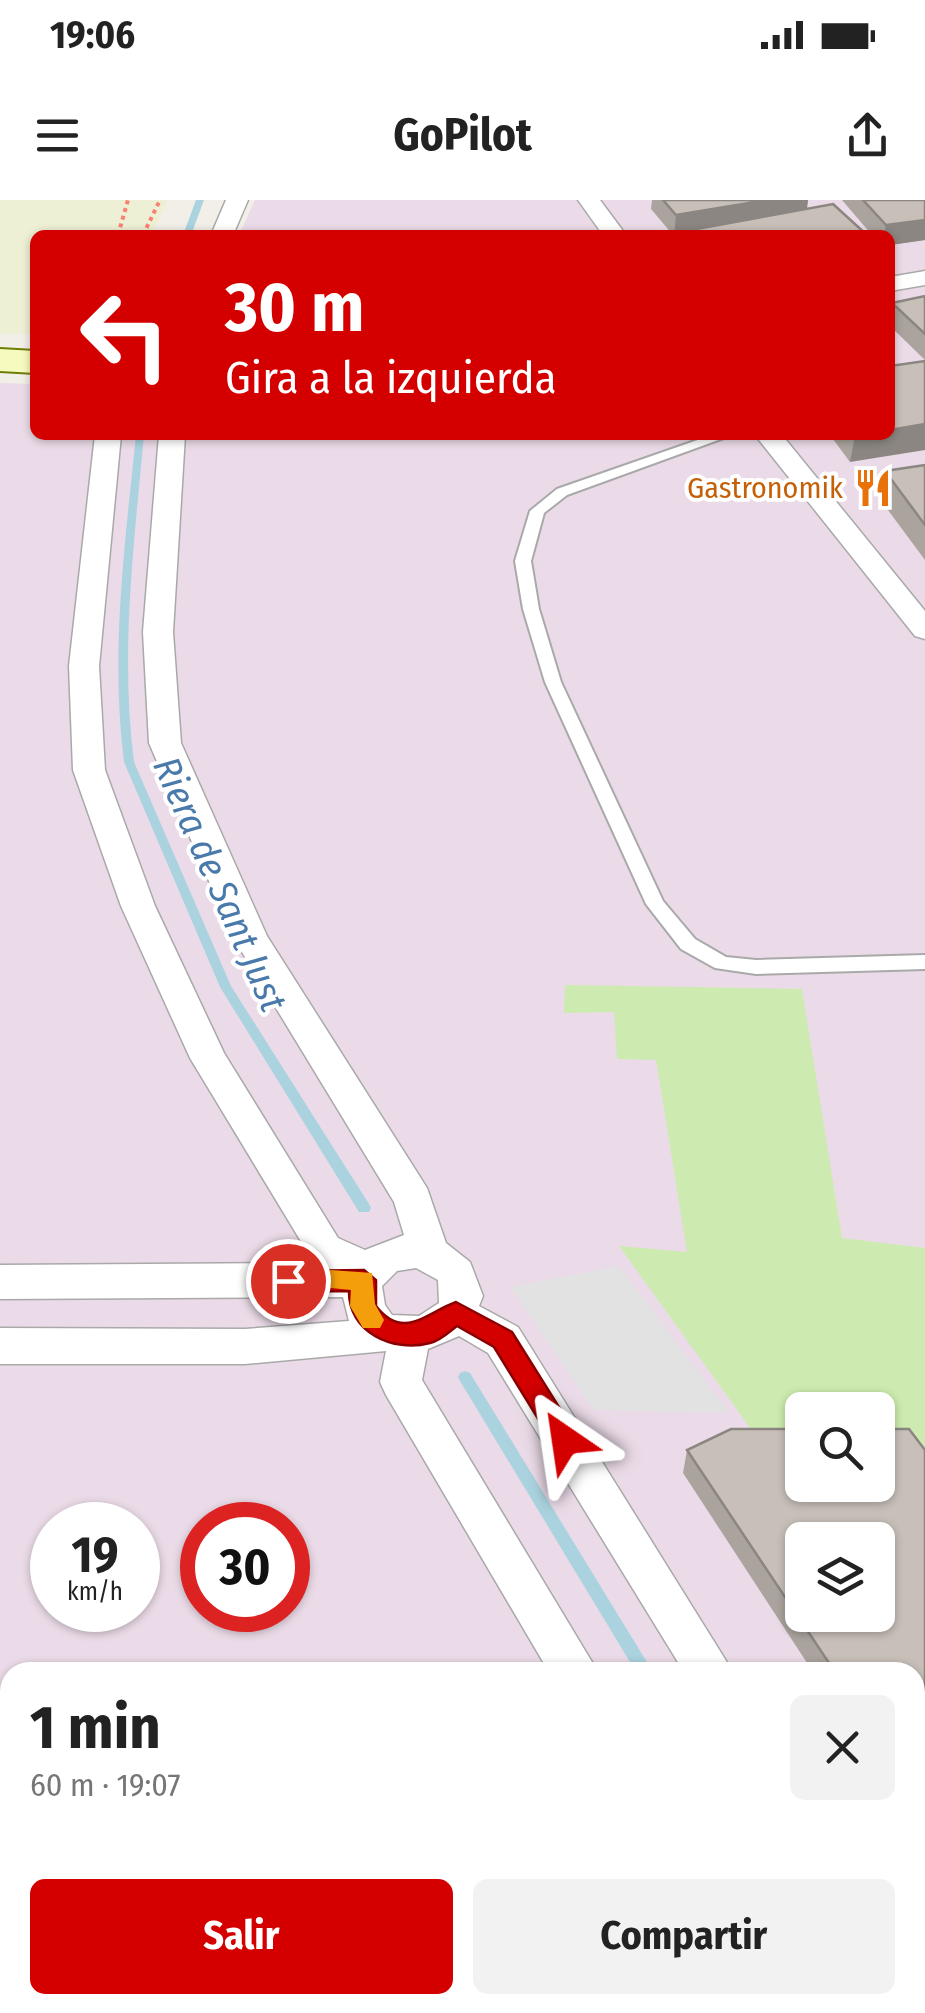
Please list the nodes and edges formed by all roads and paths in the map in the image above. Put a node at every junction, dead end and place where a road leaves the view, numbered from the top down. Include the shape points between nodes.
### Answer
1 (128, 200) edge
2 (160, 200) edge
3 (236, 200) edge
4 (589, 200) edge
5 (119, 230) edge
6 (145, 230) edge
7 (224, 230) edge
8 (610, 230) edge
9 (925, 278) edge
10 (895, 283) edge
11 (0, 360) edge
12 (30, 362) edge
13 (107, 440) edge
14 (172, 440) edge
15 (711, 440) edge
16 (772, 440) edge
17 (925, 630) edge
18 (925, 962) edge
19 (428, 1253) junction
20 (366, 1275) junction
21 (0, 1282) edge
22 (456, 1313) junction
23 (400, 1334) junction
24 (0, 1346) edge
25 (569, 1662) edge
26 (704, 1662) edge

1 - 5 path
2 - 6 path
3 - 7 street
4 - 8 street
9 - 10 street
11 - 12 street
13 - 20 street via 84,666 88,770 138,906 208,1058 324,1250
14 - 19 street via 160,645 159,714 166,743 251,939 413,1199
15 - 18 lane via 562,492 537,512 523,561 553,682 655,904 688,944 722,963 756,967
16 - 17 street
19 - 20 street via 398,1252
19 - 22 street via 458,1277
20 - 21 street
20 - 23 street via 364,1311
22 - 23 street via 439,1329
22 - 26 street via 503,1340
23 - 24 street via 290,1343
23 - 25 street via 401,1382

